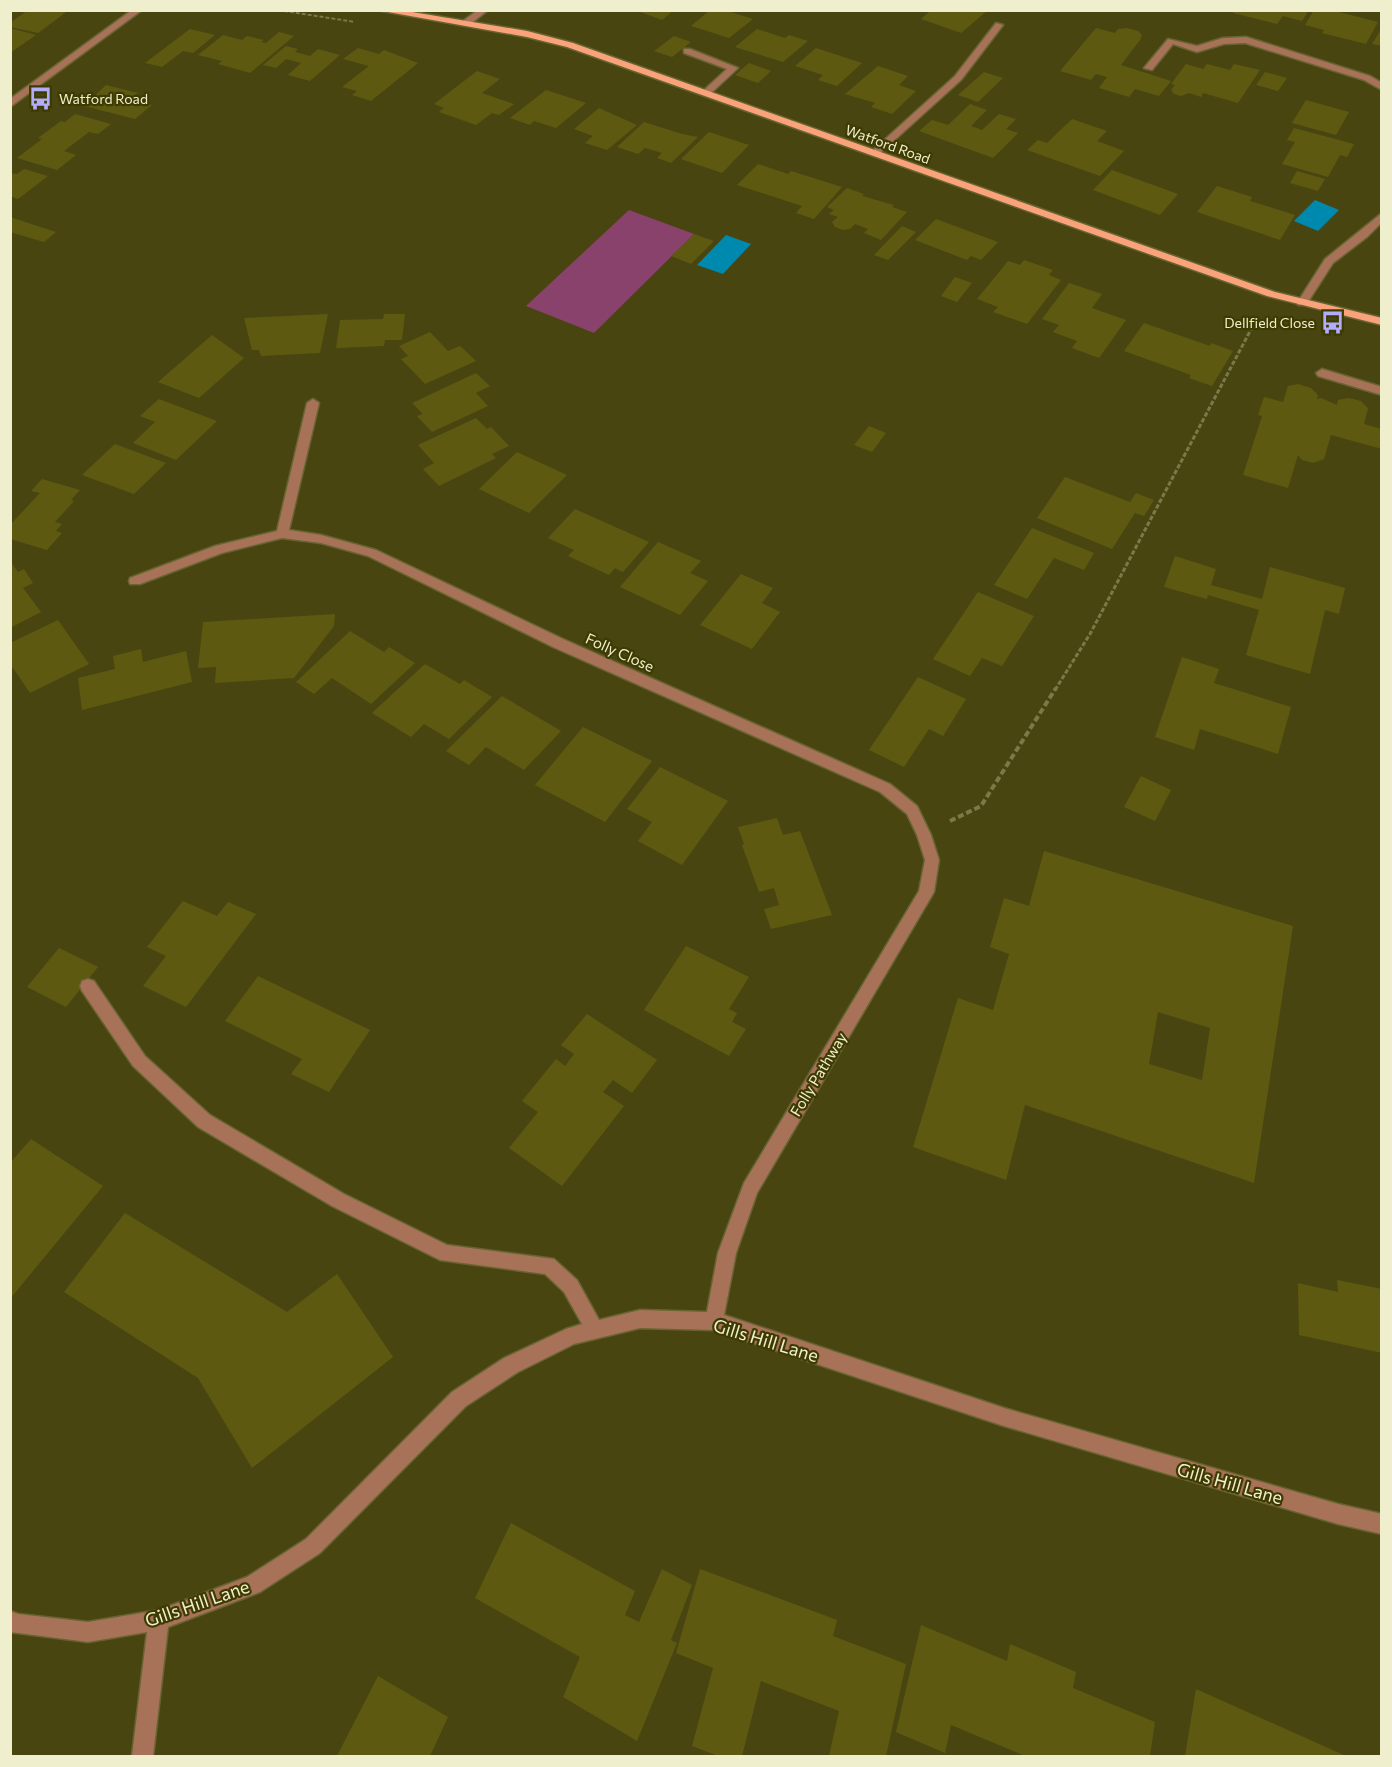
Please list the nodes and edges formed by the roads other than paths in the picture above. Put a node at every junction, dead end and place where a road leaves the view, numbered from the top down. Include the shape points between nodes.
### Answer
1 (138, 10) edge
2 (381, 10) edge
3 (484, 10) edge
4 (466, 23) junction
5 (999, 25) dead end
6 (687, 51) dead end
7 (1149, 68) dead end
8 (1382, 87) edge
9 (706, 92) junction
10 (10, 104) edge
11 (875, 153) junction
12 (1382, 216) edge
13 (1302, 303) junction
14 (1382, 322) edge
15 (1322, 373) dead end
16 (1382, 391) edge
17 (312, 403) dead end
18 (282, 534) junction
19 (135, 581) dead end
20 (924, 835) joint
21 (88, 986) dead end
22 (714, 1322) junction
23 (594, 1330) junction
24 (1382, 1524) edge
25 (159, 1620) junction
26 (10, 1621) edge
27 (143, 1756) edge

1 - 10 street
2 - 4 main road, Watford Road
3 - 4 street
4 - 9 main road, Watford Road via 570,45
5 - 11 street via 958,78
6 - 9 street via 733,68
7 - 8 street via 1171,41 1197,49 1223,41 1246,40 1367,78
9 - 11 main road, Watford Road
11 - 13 main road, Watford Road
12 - 13 street via 1329,261
13 - 14 main road, Watford Road
15 - 16 street
17 - 18 street
18 - 19 street, Folly Close via 219,549
18 - 20 street, Folly Close via 321,539 372,553 558,643 885,788 912,810
20 - 22 street, Folly Pathway via 932,860 926,892 750,1189 727,1253
21 - 23 street via 139,1061 204,1121 338,1200 446,1254 548,1265 576,1290
22 - 23 street, Gills Hill Lane via 640,1319
22 - 24 street, Gills Hill Lane via 1005,1417
23 - 25 street, Gills Hill Lane via 572,1335 511,1365 459,1399 313,1545 253,1585
25 - 26 street, Gills Hill Lane via 88,1632
25 - 27 street

